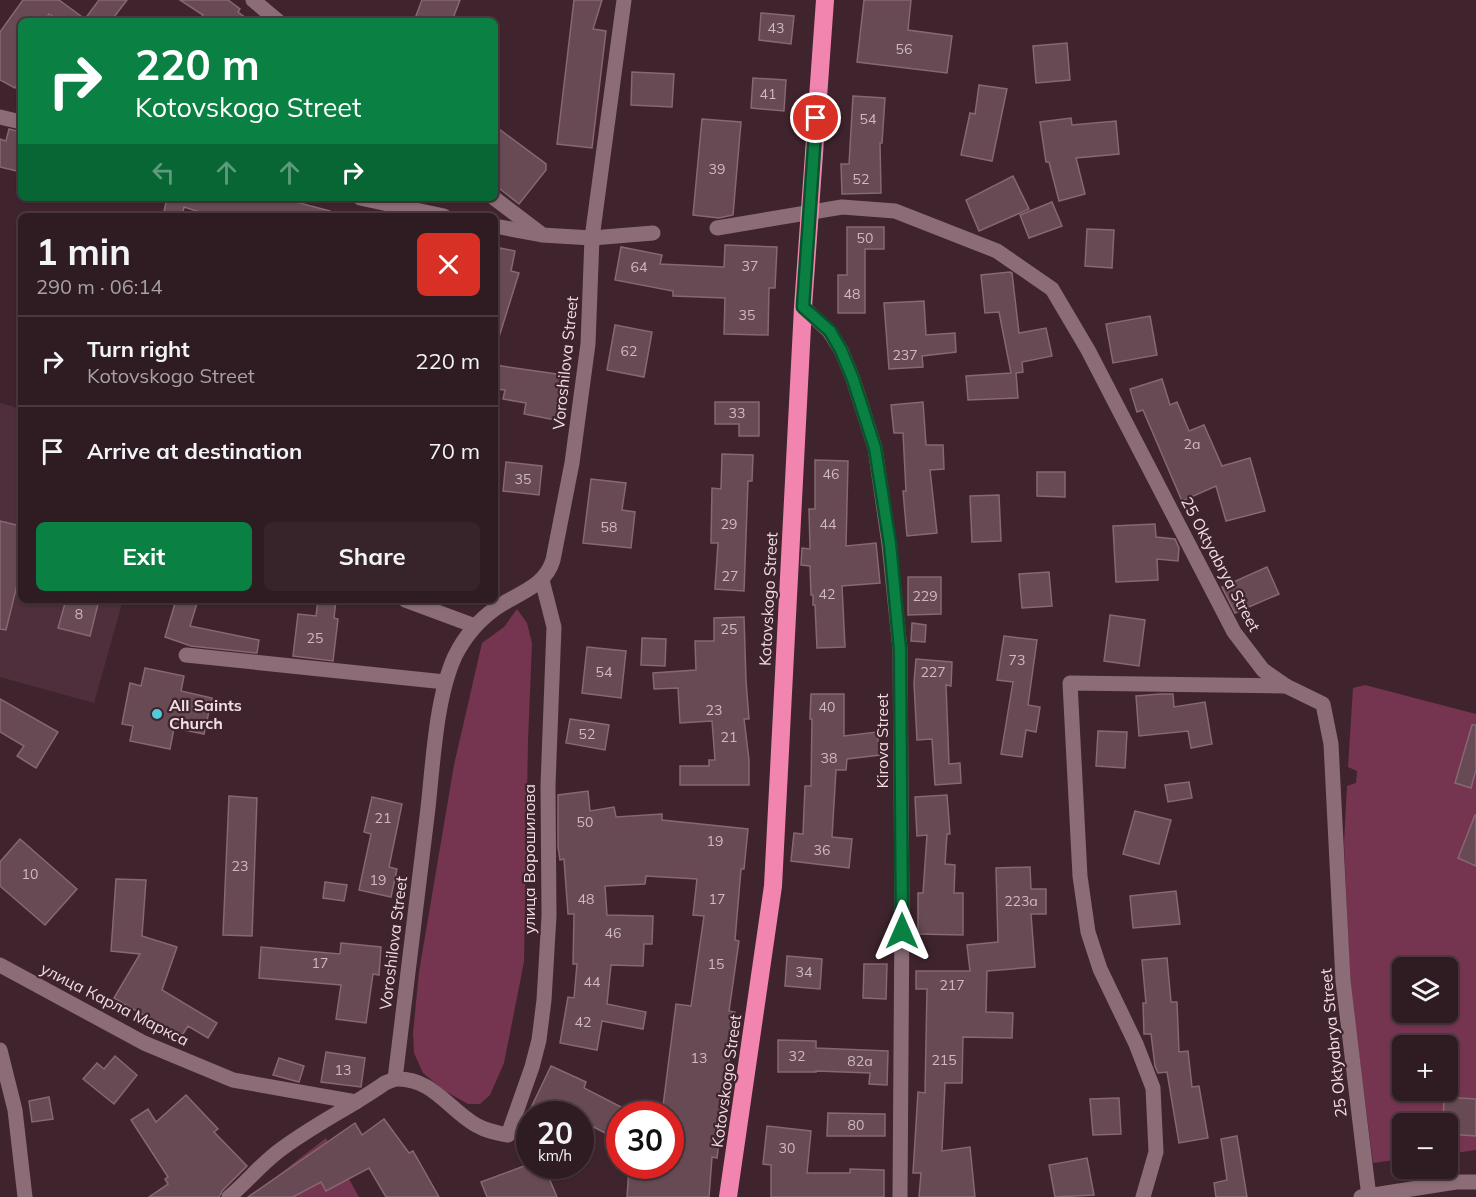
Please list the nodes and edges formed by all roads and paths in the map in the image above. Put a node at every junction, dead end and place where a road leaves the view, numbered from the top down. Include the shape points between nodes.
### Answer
1 (253, 0) edge
2 (624, 0) edge
3 (825, 0) edge
4 (274, 18) edge
5 (0, 117) edge
6 (18, 121) edge
7 (374, 201) edge
8 (498, 201) edge
9 (809, 212) junction
10 (430, 213) edge
11 (498, 227) edge
12 (717, 228) dead end
13 (653, 233) dead end
14 (542, 235) junction
15 (592, 238) junction
16 (803, 307) junction
17 (542, 580) junction
18 (413, 603) edge
19 (475, 626) junction
20 (186, 655) dead end
21 (445, 682) junction
22 (1286, 686) junction
23 (0, 965) edge
24 (0, 1050) edge
25 (395, 1079) junction
26 (357, 1102) junction
27 (1476, 1182) edge
28 (25, 1197) edge
29 (229, 1197) edge
30 (728, 1197) edge
31 (900, 1197) edge
32 (1143, 1197) edge
33 (1366, 1197) edge

1 - 4 street
2 - 15 street, Voroshilova Street
3 - 9 highway, Kotovskogo Street
5 - 6 street
7 - 10 street
8 - 14 street
9 - 12 street, 25 Oktyabrya Street
9 - 16 highway, Kotovskogo Street
9 - 22 street, 25 Oktyabrya Street via 842,207 896,212 998,251 1052,289 1088,350 1234,632 1263,670
11 - 14 street
13 - 15 street
14 - 15 street
15 - 17 street, Voroshilova Street via 588,344 572,463 553,560
16 - 30 highway, Kotovskogo Street via 773,886
16 - 31 street, Kirova Street via 830,331 853,379 875,448 890,544 900,649
17 - 19 street, Voroshilova Street
17 - 25 street, улица Ворошилова via 554,627 548,785 549,916 544,1000 532,1067 508,1135 475,1124 427,1087
18 - 19 street
19 - 21 street, Voroshilova Street via 456,655
20 - 21 street
21 - 25 street, Voroshilova Street
22 - 32 street via 1070,683 1080,876 1088,932 1100,969 1153,1088 1156,1152
22 - 33 street, 25 Oktyabrya Street via 1323,704 1331,744 1343,981
23 - 26 street, улица Карла Маркса via 144,1043 233,1080
24 - 28 street via 15,1110
25 - 26 street
26 - 29 street via 282,1148
27 - 33 street

